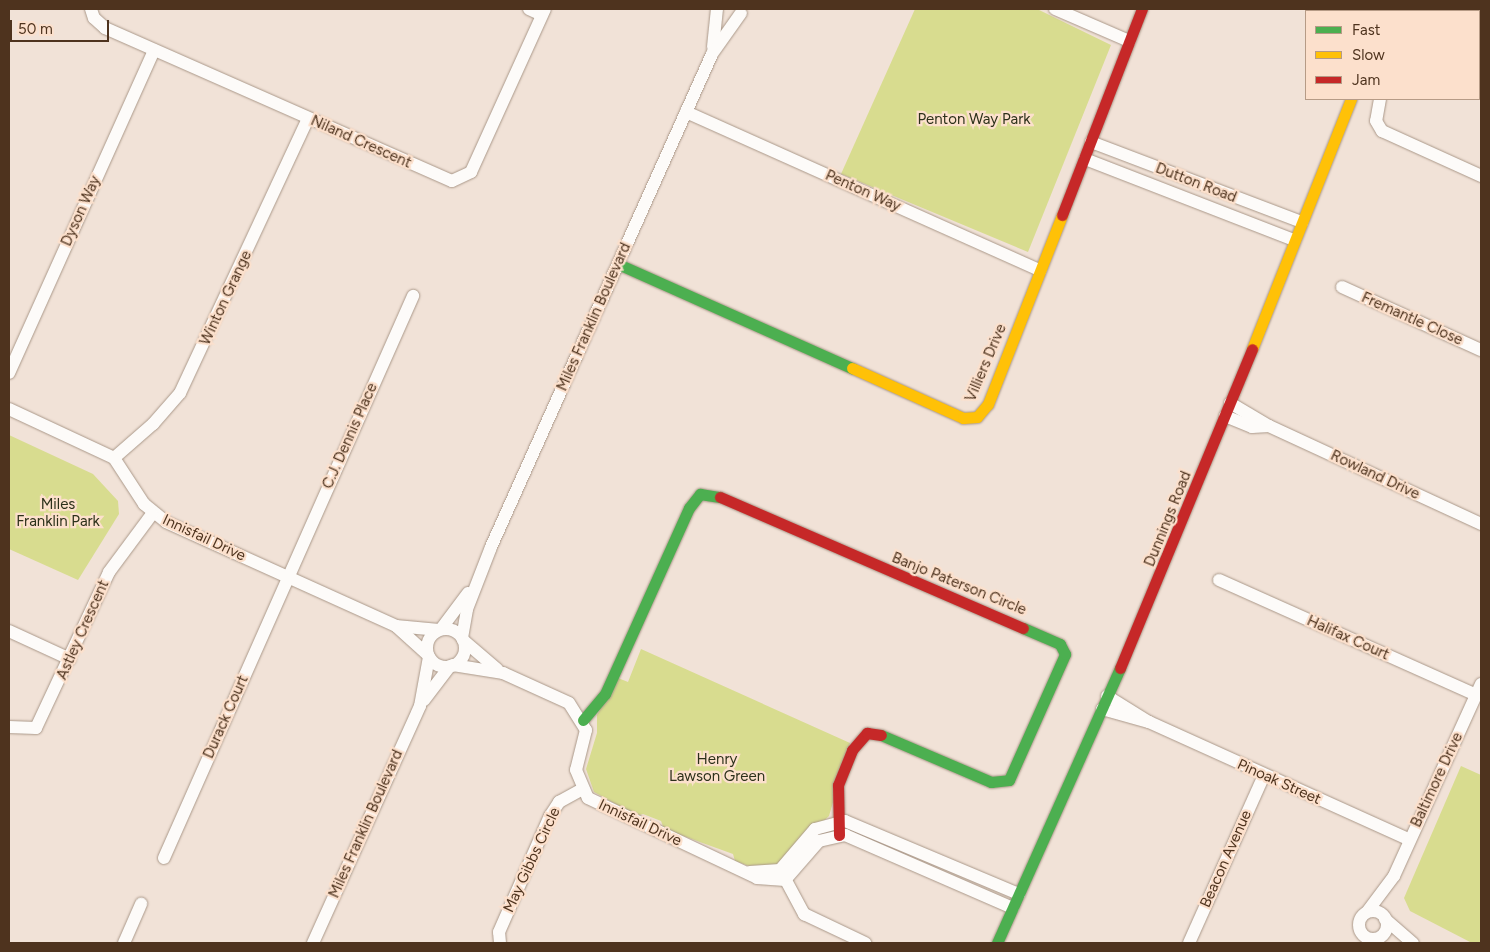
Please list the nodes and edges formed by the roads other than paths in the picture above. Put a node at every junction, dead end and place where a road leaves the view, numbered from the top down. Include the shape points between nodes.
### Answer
1 (529, 9) edge
2 (718, 9) edge
3 (1055, 9) edge
4 (1142, 9) edge
5 (744, 11) edge
6 (91, 12) edge
7 (543, 12) edge
8 (1129, 41) junction
9 (154, 50) junction
10 (712, 54) junction
11 (1351, 100) edge
12 (1380, 100) edge
13 (686, 112) junction
14 (308, 118) junction
15 (1091, 142) junction
16 (1085, 159) junction
17 (1481, 176) edge
18 (1302, 222) junction
19 (1294, 240) junction
20 (618, 264) junction
21 (1040, 270) junction
22 (1342, 287) dead end
23 (413, 296) dead end
24 (1481, 350) edge
25 (9, 373) edge
26 (1230, 403) junction
27 (9, 409) edge
28 (1225, 416) junction
29 (1269, 426) junction
30 (114, 458) junction
31 (152, 514) junction
32 (1481, 524) edge
33 (288, 576) junction
34 (1219, 580) dead end
35 (476, 581) junction
36 (396, 626) junction
37 (440, 629) junction
38 (9, 631) edge
39 (463, 639) junction
40 (428, 656) junction
41 (70, 659) junction
42 (452, 666) junction
43 (503, 673) junction
44 (1479, 690) edge
45 (1107, 696) junction
46 (420, 706) junction
47 (1102, 709) junction
48 (583, 720) junction
49 (1149, 722) junction
50 (9, 727) edge
51 (1264, 775) junction
52 (582, 789) junction
53 (839, 821) junction
54 (839, 835) junction
55 (1410, 840) junction
56 (164, 858) dead end
57 (783, 875) junction
58 (1394, 876) junction
59 (1019, 894) junction
60 (141, 904) dead end
61 (1013, 908) junction
62 (1367, 912) junction
63 (1385, 919) junction
64 (1359, 937) edge
65 (1376, 939) edge
66 (124, 943) edge
67 (313, 943) edge
68 (500, 943) edge
69 (865, 943) edge
70 (997, 943) edge
71 (1188, 943) edge
72 (1414, 943) edge

1 - 7 street
2 - 5 street via 730,15
2 - 10 street, Miles Franklin Boulevard
3 - 8 street
4 - 8 street, Villiers Drive
5 - 10 street, Miles Franklin Boulevard
6 - 9 street, Niland Crescent via 105,28
7 - 14 street, Niland Crescent via 473,168 462,180 439,178
8 - 15 street, Villiers Drive
9 - 14 street, Niland Crescent
9 - 25 street, Dyson Way
10 - 13 street, Miles Franklin Boulevard
11 - 18 street, Dunnings Road
12 - 17 street via 1376,121 1382,131
13 - 20 street, Miles Franklin Boulevard
13 - 21 street, Penton Way
14 - 30 street, Winton Grange via 180,392 153,424
15 - 16 street, Villiers Drive
15 - 18 street, Dutton Road
16 - 19 street, Dutton Road
16 - 21 street, Villiers Drive
18 - 19 street, Dunnings Road
19 - 26 street, Dunnings Road
20 - 21 street, Villiers Drive via 967,419 981,414 988,404
20 - 35 street, Miles Franklin Boulevard
22 - 24 street, Fremantle Close
23 - 33 street, C.J. Dennis Place
26 - 28 street, Dunnings Road
26 - 29 street, Rowland Drive
27 - 30 street
28 - 29 street, Rowland Drive via 1252,427
28 - 45 street, Dunnings Road
29 - 32 street, Rowland Drive
30 - 31 street, Innisfail Drive
31 - 33 street, Innisfail Drive
31 - 41 street, Astley Crescent via 109,572
33 - 36 street, Innisfail Drive
33 - 56 street, Durack Court
34 - 44 street, Halifax Court
35 - 37 street, Miles Franklin Boulevard
35 - 39 street, Miles Franklin Boulevard
36 - 37 street, Innisfail Drive
36 - 40 street, Innisfail Drive
37 - 39 street via 453,630
37 - 40 street via 428,640
38 - 41 street
39 - 42 street via 463,655
39 - 43 street
40 - 42 street via 438,665
40 - 46 street, Miles Franklin Boulevard
41 - 50 street, Astley Crescent via 36,728
42 - 43 street
42 - 46 street, Miles Franklin Boulevard
43 - 48 street via 569,703
44 - 55 street, Baltimore Drive
45 - 47 street, Dunnings Road
45 - 49 street, Pinoak Street
46 - 67 street, Miles Franklin Boulevard
47 - 49 street, Pinoak Street
47 - 59 street, Dunnings Road
48 - 52 street, Innisfail Drive via 586,730 576,770
48 - 53 street, Banjo Paterson Circle via 605,694 689,508 700,494 715,495 1060,644 1065,654 1063,666 1010,780 991,782 887,736 867,733 852,750 838,785
49 - 51 street, Pinoak Street
51 - 55 street, Pinoak Street
51 - 71 street, Beacon Avenue
52 - 57 street, Innisfail Drive via 601,807 764,881
52 - 68 street, May Gibbs Circle via 559,802 550,816 499,932
53 - 54 street, Banjo Paterson Circle
53 - 57 street via 815,829
53 - 59 street via 860,826
54 - 57 street via 819,841
54 - 61 street
55 - 58 street, Baltimore Drive
57 - 69 street via 804,914
58 - 62 street, Baltimore Drive
58 - 63 street, Baltimore Drive
59 - 61 street, Dunnings Road
60 - 66 street
61 - 70 street, Dunnings Road
62 - 63 street via 1377,911
62 - 64 street via 1359,921
63 - 65 street via 1386,930
63 - 72 street
64 - 65 street
65 - 72 street

